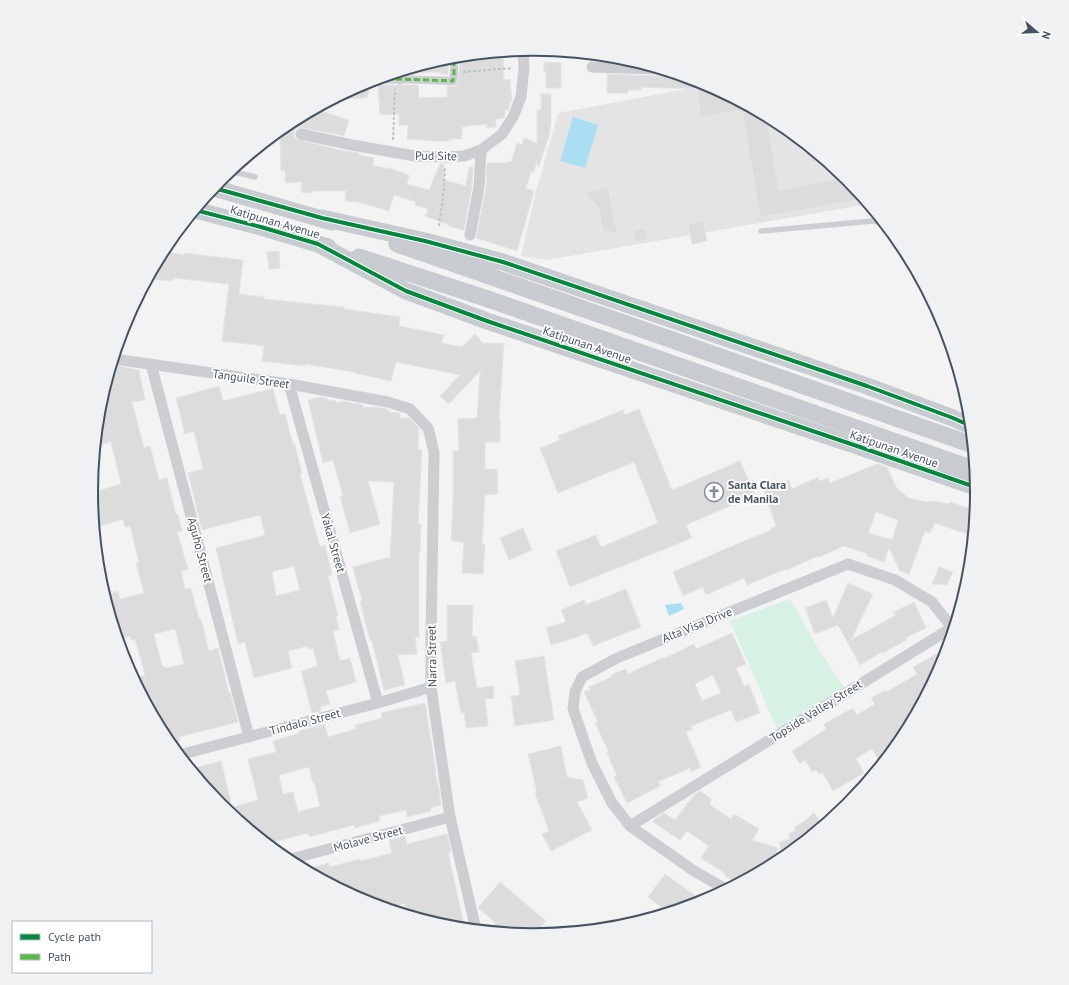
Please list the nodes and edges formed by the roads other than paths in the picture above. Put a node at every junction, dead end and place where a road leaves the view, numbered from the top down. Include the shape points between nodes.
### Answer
1 (523, 56) edge
2 (454, 63) edge
3 (592, 67) dead end
4 (637, 68) edge
5 (403, 76) edge
6 (301, 134) dead end
7 (482, 150) junction
8 (238, 173) edge
9 (255, 177) dead end
10 (220, 190) edge
11 (201, 211) edge
12 (322, 218) junction
13 (877, 222) edge
14 (761, 231) dead end
15 (470, 235) dead end
16 (318, 244) junction
17 (119, 360) edge
18 (151, 364) junction
19 (289, 384) junction
20 (867, 386) junction
21 (905, 400) junction
22 (388, 402) joint
23 (953, 418) junction
24 (965, 421) edge
25 (965, 423) edge
26 (968, 443) edge
27 (858, 446) junction
28 (893, 459) junction
29 (970, 468) edge
30 (971, 486) edge
31 (950, 625) edge
32 (948, 633) edge
33 (431, 687) junction
34 (378, 703) junction
35 (249, 737) junction
36 (185, 753) edge
37 (450, 817) junction
38 (630, 826) junction
39 (296, 858) edge
40 (722, 887) edge
41 (475, 925) edge

1 - 7 street, Pud Site via 521,97 513,117 502,134
2 - 5 street via 453,81
3 - 4 street
6 - 7 street, Pud Site via 415,156 464,156
7 - 15 street via 479,187
8 - 9 lane
10 - 12 main road, Katipunan Avenue
11 - 16 main road, Katipunan Avenue
12 - 20 main road, Katipunan Avenue via 503,262
12 - 26 main road, Katipunan Avenue, bridge
13 - 14 lane
16 - 27 main road, Katipunan Avenue via 406,291 487,322
16 - 29 main road, Katipunan Avenue, bridge via 488,299
17 - 18 street, Tanguile Street
18 - 19 street, Tanguile Street
18 - 35 street, Aguho Street
19 - 22 street, Tanguile Street
19 - 34 street, Yakal Street
20 - 21 main road, Katipunan Avenue
20 - 27 main road via 875,403 874,413 869,431
21 - 23 main road, Katipunan Avenue
21 - 28 main road via 885,416 880,427 880,438
22 - 33 street, Narra Street via 410,409 428,428 434,452
23 - 24 main road
23 - 25 main road, Katipunan Avenue
27 - 28 main road, Katipunan Avenue
28 - 30 main road, Katipunan Avenue
31 - 38 street, Alta Visa Drive via 932,602 895,580 848,564 617,658 582,677 575,692 573,709 592,763 612,803
32 - 38 street, Topside Valley Street
33 - 34 street, Tindalo Street
33 - 37 street, Narra Street
34 - 35 street, Tindalo Street
35 - 36 street, Tindalo Street
37 - 39 street, Molave Street
37 - 41 street, Narra Street
38 - 40 street, Alta Visa Drive via 694,871

